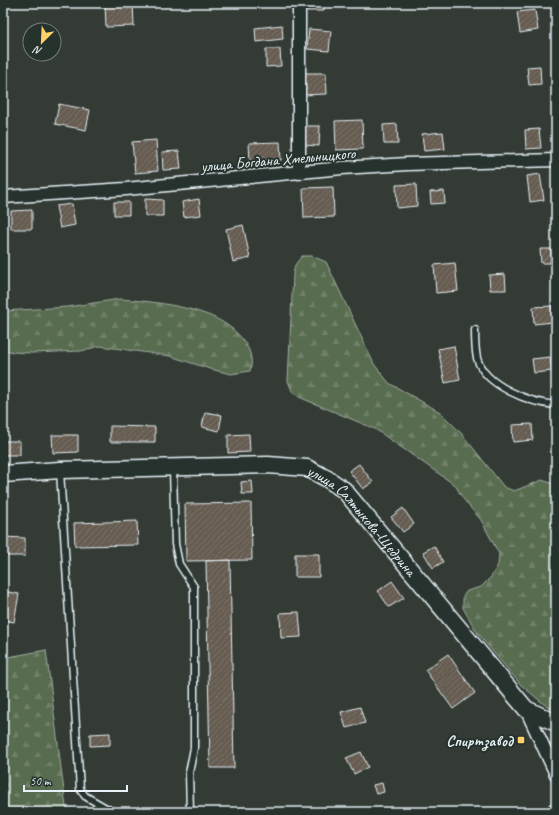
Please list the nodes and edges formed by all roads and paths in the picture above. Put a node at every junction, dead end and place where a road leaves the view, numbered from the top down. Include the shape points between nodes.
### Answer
1 (299, 3) edge
2 (556, 160) edge
3 (299, 173) junction
4 (3, 197) edge
5 (475, 330) dead end
6 (556, 405) edge
7 (173, 469) junction
8 (60, 470) junction
9 (3, 474) edge
10 (526, 709) junction
11 (556, 723) edge
12 (552, 757) edge
13 (556, 774) edge
14 (556, 808) edge
15 (113, 812) edge
16 (190, 812) edge
17 (552, 812) edge

1 - 3 street
2 - 3 street, улица Богдана Хмельницкого via 407,164
3 - 4 street, улица Богдана Хмельницкого
5 - 6 lane via 477,359 498,385 522,397
7 - 8 street, улица Салтыкова-Щедрина
7 - 10 street, улица Салтыкова-Щедрина via 268,465 307,468 344,490
7 - 16 lane via 175,544 179,564 194,587 194,748 189,773
8 - 9 street, улица Салтыкова-Щедрина
8 - 15 lane via 80,789 85,796
10 - 11 street, улица Салтыкова-Щедрина
10 - 12 street
12 - 13 street
14 - 17 street

